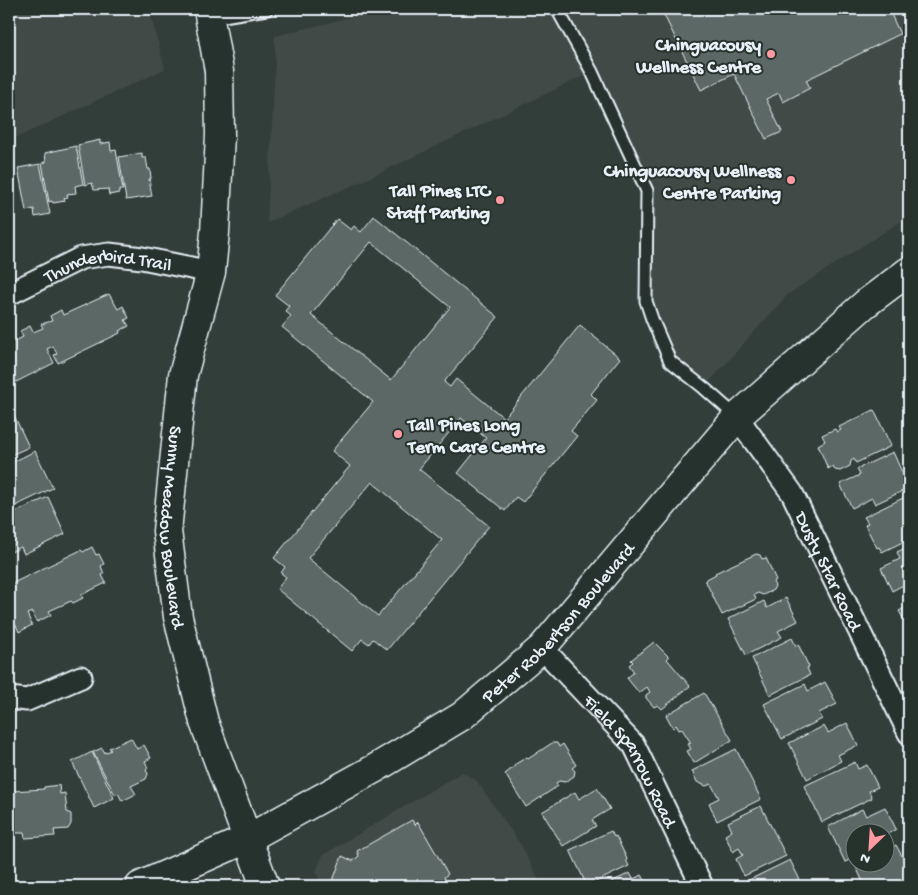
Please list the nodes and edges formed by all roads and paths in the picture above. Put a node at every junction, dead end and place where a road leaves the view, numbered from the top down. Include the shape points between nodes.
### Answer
1 (267, 9) edge
2 (557, 9) edge
3 (209, 13) edge
4 (909, 271) edge
5 (211, 272) junction
6 (9, 294) edge
7 (737, 417) junction
8 (542, 648) junction
9 (81, 677) dead end
10 (9, 698) edge
11 (909, 733) edge
12 (247, 839) junction
13 (140, 886) edge
14 (265, 886) edge
15 (702, 886) edge

1 - 3 lane
2 - 7 lane via 592,72 647,191 646,301 666,353 670,361
3 - 5 street, Sunny Meadow Boulevard via 220,89
4 - 7 street, Peter Robertson Boulevard via 865,304
5 - 6 street, Thunderbird Trail via 109,254 81,258
5 - 12 street, Sunny Meadow Boulevard via 183,375 167,531 178,617 204,722
7 - 8 street, Peter Robertson Boulevard
7 - 11 street, Dusty Star Road via 792,493
8 - 12 street, Peter Robertson Boulevard via 462,716
8 - 15 street, Field Sparrow Road via 634,745
9 - 10 street via 27,700
12 - 13 street, Peter Robertson Boulevard
12 - 14 street, Sunny Meadow Boulevard

